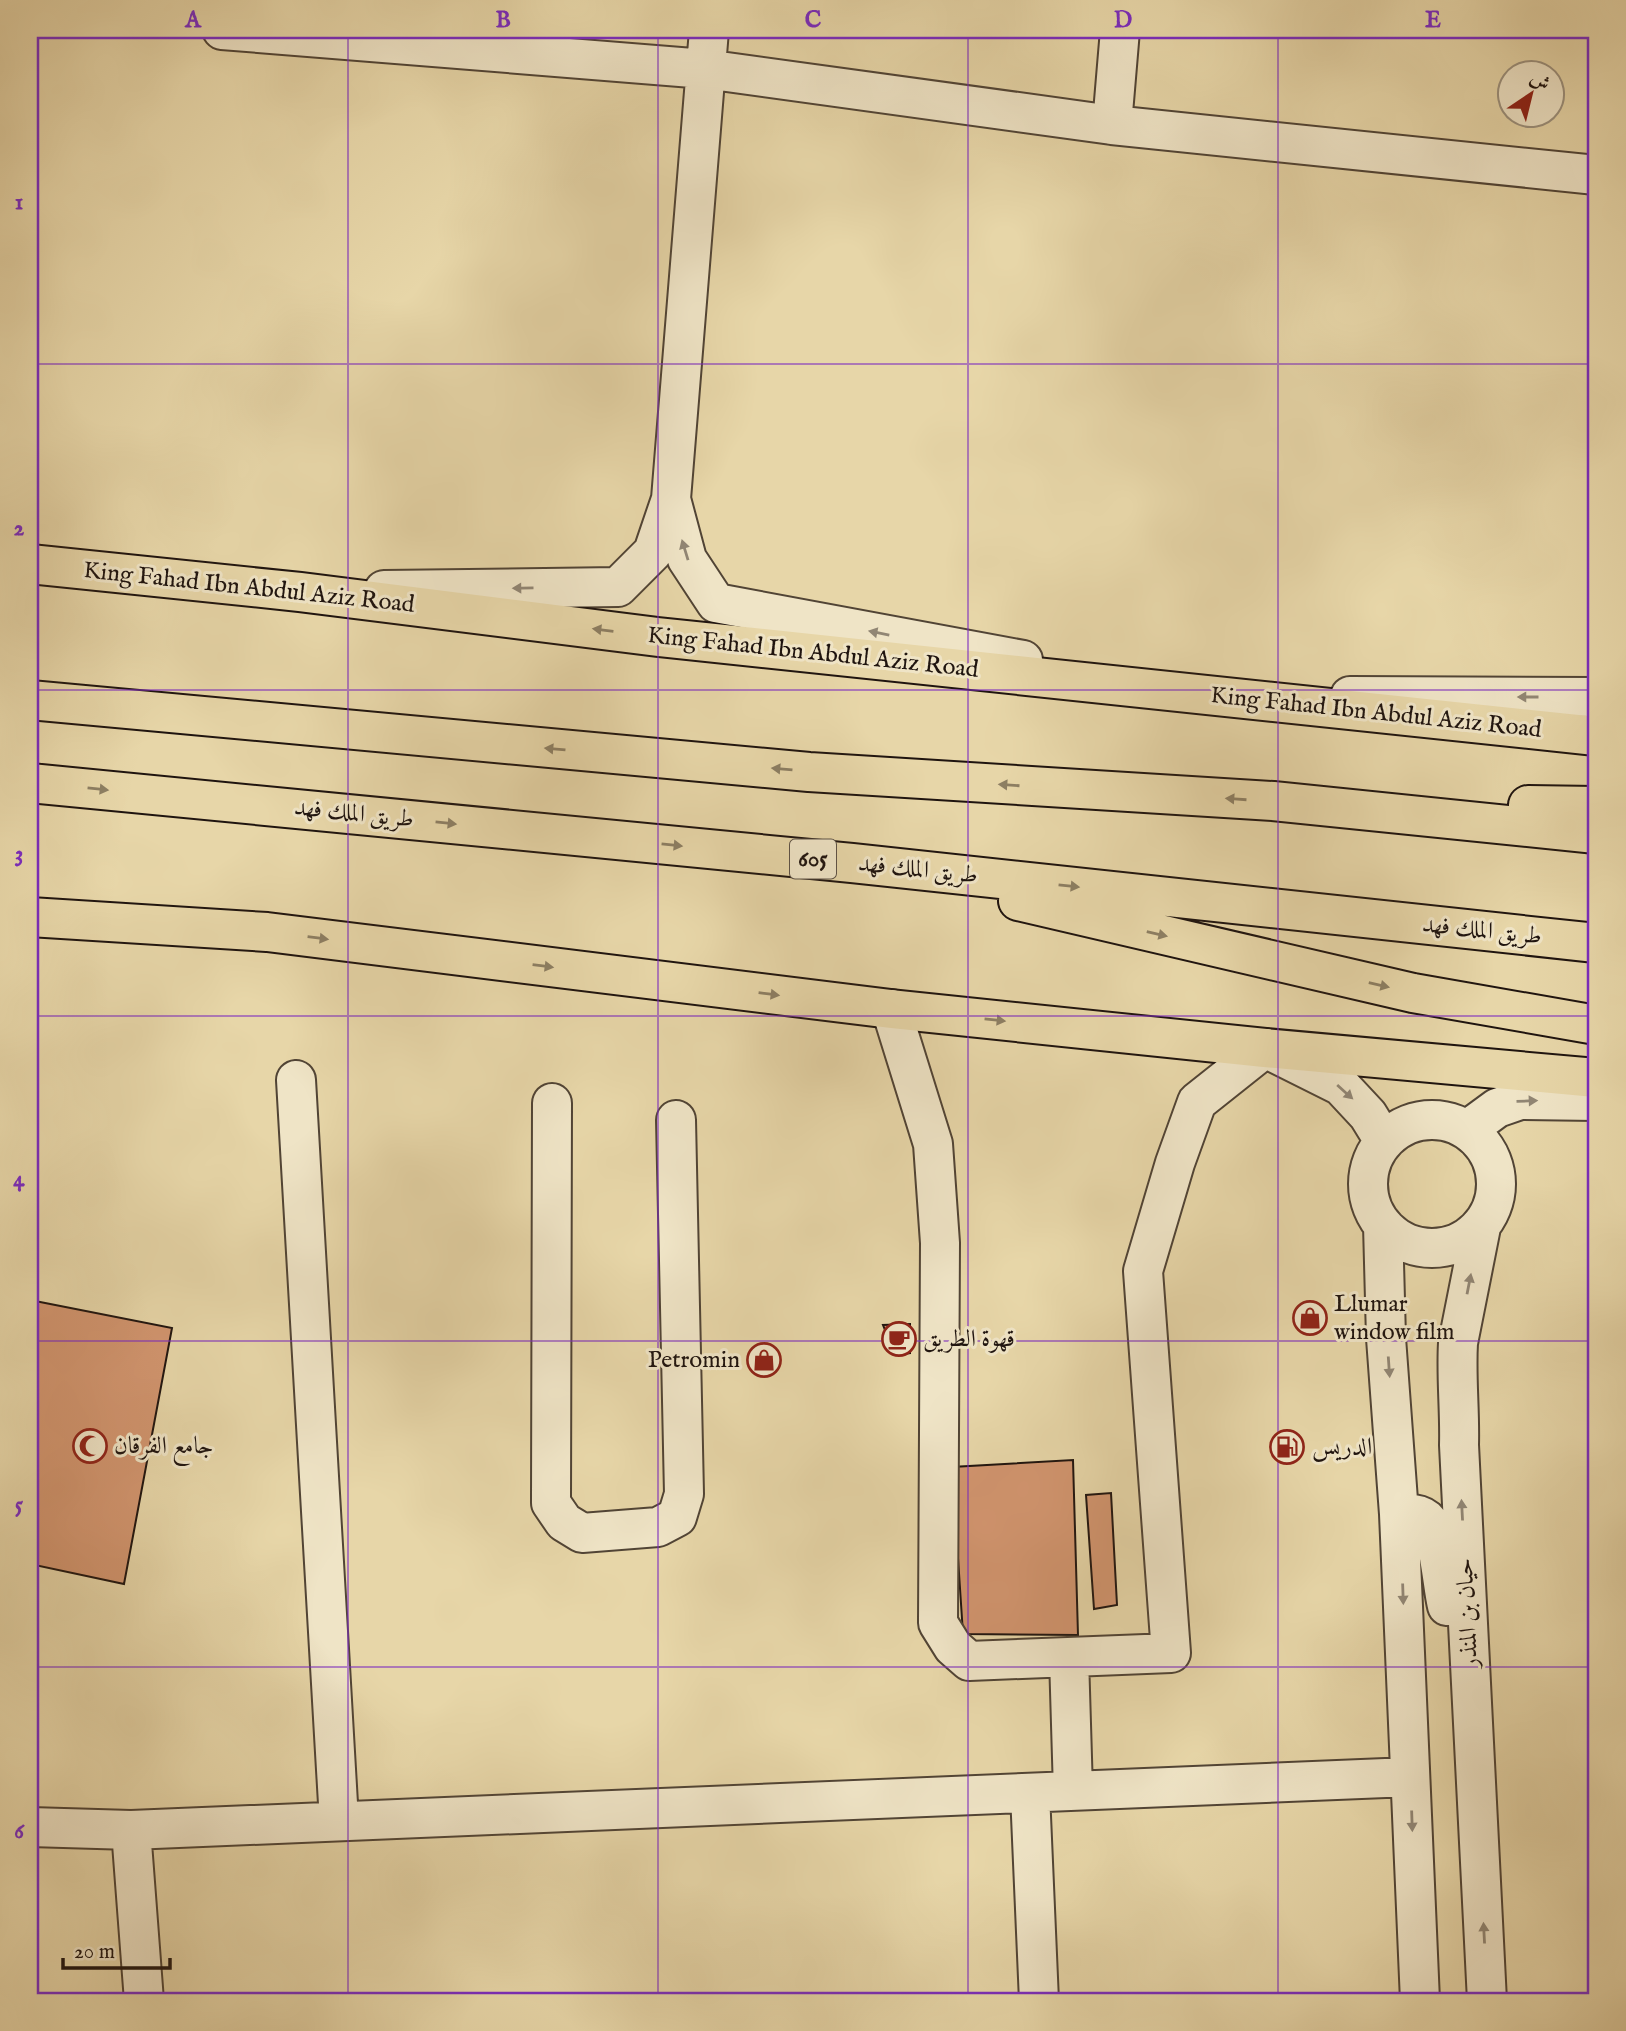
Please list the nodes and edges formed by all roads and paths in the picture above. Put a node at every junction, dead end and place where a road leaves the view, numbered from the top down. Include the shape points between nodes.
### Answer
1 (222, 30) edge
2 (709, 30) edge
3 (1120, 30) edge
4 (705, 69) junction
5 (1112, 125) junction
6 (1596, 175) edge
7 (671, 499) junction
8 (30, 564) edge
9 (300, 592) junction
10 (1211, 696) junction
11 (1596, 697) edge
12 (30, 700) edge
13 (1596, 736) edge
14 (30, 783) edge
15 (1273, 802) junction
16 (1596, 806) edge
17 (1596, 835) edge
18 (852, 863) junction
19 (30, 896) edge
20 (30, 916) edge
21 (267, 932) junction
22 (1596, 943) edge
23 (891, 1009) junction
24 (1596, 1025) edge
25 (1265, 1048) junction
26 (1596, 1078) edge
27 (296, 1080) dead end
28 (1596, 1101) edge
29 (552, 1103) dead end
30 (676, 1120) dead end
31 (1468, 1130) junction
32 (1384, 1141) junction
33 (1383, 1225) junction
34 (1481, 1227) junction
35 (1399, 1514) junction
36 (1069, 1657) junction
37 (1471, 1689) junction
38 (1410, 1777) junction
39 (1073, 1791) junction
40 (1030, 1793) junction
41 (340, 1821) junction
42 (30, 1827) edge
43 (131, 1830) junction
44 (144, 2001) edge
45 (1038, 2001) edge
46 (1420, 2001) edge
47 (1488, 2001) edge

1 - 4 street
2 - 4 street
3 - 5 street
4 - 5 street
4 - 7 street
5 - 6 street
7 -> 9 street via 653,552 618,587
10 -> 7 street via 716,603 687,559
8 - 9 main road, King Fahad Ibn Abdul Aziz Road
10 -> 9 main road, King Fahad Ibn Abdul Aziz Road via 658,637
11 -> 10 street
10 - 13 main road, King Fahad Ibn Abdul Aziz Road
15 -> 12 main road via 809,772
14 -> 18 main road, طريق الملك فهد / 605
15 - 16 main road
15 - 17 main road
18 -> 22 main road, طريق الملك فهد / 605
18 -> 24 main road via 1413,993
19 - 21 main road
20 - 21 main road
21 -> 23 main road
23 -> 25 main road
23 - 36 street via 933,1144 940,1243 938,1623 953,1647 969,1661
25 - 26 main road
25 -> 32 street via 1341,1086
25 - 36 street via 1198,1102 1143,1271 1171,1653
27 - 41 street
31 -> 28 street via 1497,1108 1520,1100
29 - 30 street via 551,1503 564,1522 582,1533 657,1527 677,1517 684,1494
31 - 32 street via 1432,1119 1398,1129
31 - 34 street via 1491,1157 1496,1175 1496,1194
32 - 33 street via 1368,1173 1373,1209
33 - 34 street via 1413,1246 1432,1249 1467,1239
33 -> 35 street
37 -> 34 street, حيان بن المنذر via 1457,1361
35 - 37 street via 1412,1513 1426,1520 1434,1534 1451,1623
35 -> 38 street
36 - 39 street
47 -> 37 street, حيان بن المنذر
38 - 39 street
38 -> 46 street
39 - 40 street
40 - 41 street
40 - 45 street
41 - 43 street
42 - 43 street
43 - 44 street

